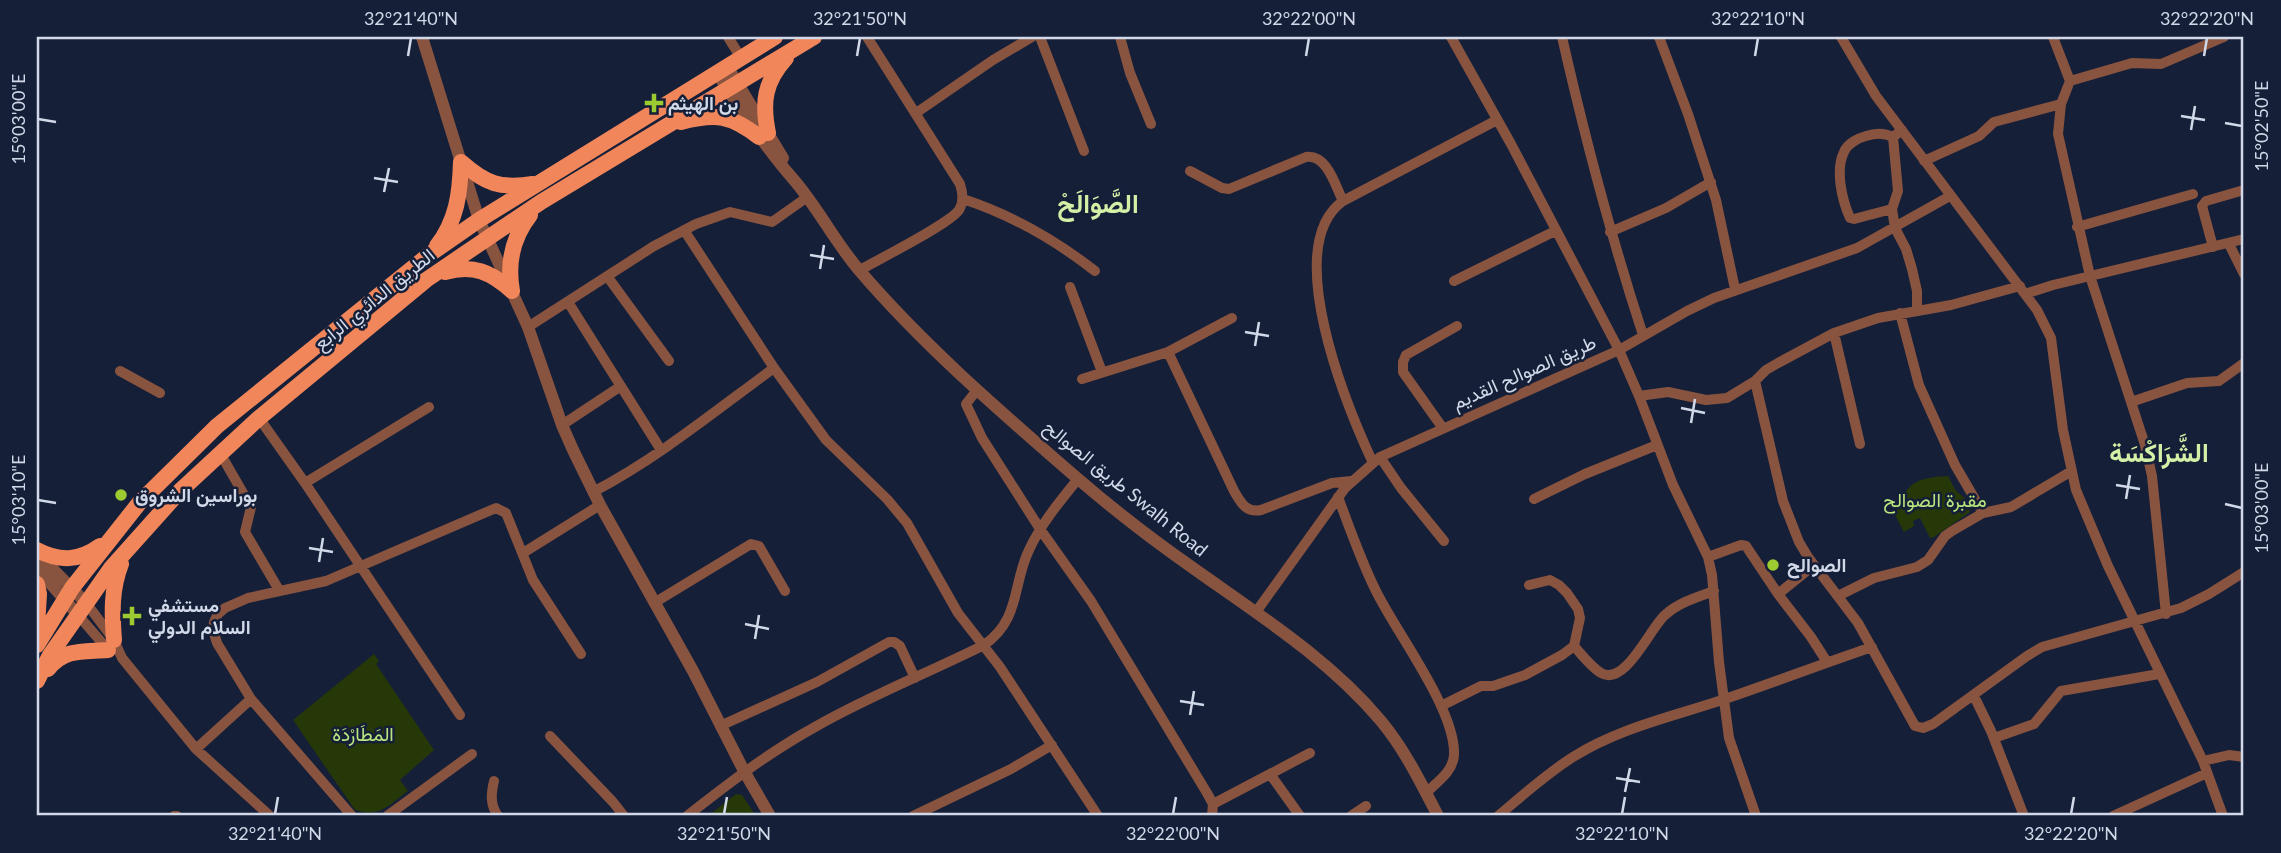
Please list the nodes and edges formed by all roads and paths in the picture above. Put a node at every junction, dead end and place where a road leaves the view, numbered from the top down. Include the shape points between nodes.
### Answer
1 (422, 37) edge
2 (728, 37) edge
3 (775, 37) edge
4 (814, 37) edge
5 (867, 37) edge
6 (1032, 37) edge
7 (1040, 37) edge
8 (1120, 37) edge
9 (1451, 37) edge
10 (1562, 37) edge
11 (1659, 37) edge
12 (1841, 37) edge
13 (2053, 37) edge
14 (2224, 37) edge
15 (795, 49) junction
16 (728, 66) junction
17 (2070, 81) junction
18 (732, 86) junction
19 (2061, 104) junction
20 (916, 113) junction
21 (1497, 120) junction
22 (1152, 124) dead end
23 (653, 134) junction
24 (1897, 134) junction
25 (764, 135) junction
26 (1084, 151) dead end
27 (1924, 161) junction
28 (461, 162) junction
29 (1190, 171) dead end
30 (1711, 182) junction
31 (539, 183) junction
32 (2244, 190) edge
33 (2193, 194) dead end
34 (1950, 196) junction
35 (806, 198) junction
36 (962, 199) junction
37 (1343, 201) junction
38 (541, 202) junction
39 (1892, 209) junction
40 (479, 219) junction
41 (2077, 226) junction
42 (1895, 228) junction
43 (684, 230) junction
44 (1555, 231) junction
45 (1610, 232) junction
46 (487, 239) junction
47 (2244, 239) edge
48 (2229, 244) junction
49 (2213, 247) junction
50 (430, 254) junction
51 (860, 270) junction
52 (1095, 271) dead end
53 (2244, 274) edge
54 (607, 276) junction
55 (2090, 276) junction
56 (426, 280) junction
57 (1454, 281) dead end
58 (1070, 287) dead end
59 (1735, 289) junction
60 (2022, 290) junction
61 (512, 291) junction
62 (568, 302) junction
63 (1917, 310) junction
64 (1900, 313) junction
65 (1232, 318) dead end
66 (1457, 326) dead end
67 (528, 327) junction
68 (1835, 334) junction
69 (1643, 335) junction
70 (1619, 349) junction
71 (1168, 352) junction
72 (668, 361) dead end
73 (2244, 363) edge
74 (774, 368) junction
75 (120, 371) dead end
76 (1102, 372) junction
77 (1082, 379) dead end
78 (1755, 381) junction
79 (621, 386) junction
80 (977, 390) junction
81 (160, 393) dead end
82 (1639, 396) junction
83 (2131, 402) junction
84 (429, 407) dead end
85 (259, 418) junction
86 (562, 425) junction
87 (1442, 428) junction
88 (1860, 444) dead end
89 (1657, 445) junction
90 (661, 450) junction
91 (220, 453) junction
92 (1376, 460) junction
93 (2070, 472) junction
94 (1078, 479) junction
95 (1351, 481) junction
96 (305, 483) junction
97 (593, 492) junction
98 (1338, 497) junction
99 (1534, 499) dead end
100 (600, 505) junction
101 (1983, 513) junction
102 (1040, 529) junction
103 (113, 536) junction
104 (133, 541) junction
105 (1444, 541) dead end
106 (37, 551) edge
107 (523, 553) junction
108 (1708, 557) junction
109 (1814, 565) junction
110 (361, 567) junction
111 (37, 568) edge
112 (2244, 572) edge
113 (37, 584) edge
114 (1529, 585) dead end
115 (278, 590) junction
116 (785, 591) dead end
117 (1714, 591) junction
118 (68, 594) junction
119 (1778, 594) junction
120 (1838, 596) junction
121 (654, 603) junction
122 (83, 610) junction
123 (1256, 612) junction
124 (2165, 614) junction
125 (2134, 620) junction
126 (37, 626) edge
127 (37, 645) edge
128 (984, 645) junction
129 (1574, 646) junction
130 (1872, 647) junction
131 (115, 649) junction
132 (581, 654) dead end
133 (1827, 662) junction
134 (2159, 674) junction
135 (915, 678) junction
136 (37, 681) edge
137 (1973, 696) junction
138 (251, 699) junction
139 (1723, 699) junction
140 (1441, 706) junction
141 (460, 715) dead end
142 (720, 726) junction
143 (550, 736) dead end
144 (1994, 738) junction
145 (1052, 745) junction
146 (196, 749) junction
147 (1310, 753) dead end
148 (472, 754) dead end
149 (2244, 757) edge
150 (2203, 761) junction
151 (744, 771) junction
152 (2207, 773) junction
153 (1270, 774) junction
154 (494, 781) dead end
155 (1426, 793) junction
156 (1213, 804) junction
157 (1366, 806) dead end
158 (350, 815) edge
159 (270, 816) edge
160 (387, 816) edge
161 (499, 816) edge
162 (624, 816) edge
163 (687, 816) edge
164 (770, 816) edge
165 (913, 816) edge
166 (1098, 816) edge
167 (1212, 816) edge
168 (1300, 816) edge
169 (1351, 816) edge
170 (1438, 816) edge
171 (1498, 816) edge
172 (1756, 816) edge
173 (2024, 816) edge
174 (2113, 816) edge
175 (2223, 816) edge

1 - 28 street
2 - 16 street
3 - 16 main road, الطريق الدائري الرابع
4 - 15 main road, الطريق الدائري الرابع
5 - 20 street
6 - 20 street
7 - 26 street
8 - 22 street
9 - 21 street, طريق الصوالح القديم
10 - 45 street
11 - 30 street
12 - 24 street
13 - 17 street
14 - 17 street via 2161,64 2132,63
15 - 18 main road, الطريق الدائري الرابع
15 - 25 main road via 768,83
16 - 18 street, طريق الصوالح Swalh Road
16 - 31 main road, الطريق الدائري الرابع
17 - 19 street
18 - 23 main road, الطريق الدائري الرابع
18 - 25 street, طريق الصوالح Swalh Road
19 - 27 street via 1994,122 1979,136
19 - 41 street via 2058,134
20 - 36 street via 960,184
21 - 37 street
21 - 44 street, طريق الصوالح القديم
23 - 25 main road via 678,123 715,116
23 - 38 main road, الطريق الدائري الرابع
24 - 27 street
24 - 39 street via 1898,191
24 - 39 street via 1858,139 1845,148 1840,163 1850,218
25 - 35 street, طريق الصوالح Swalh Road via 783,170
27 - 34 street
28 - 31 main road via 497,185
28 - 40 street
28 - 50 main road via 454,216
29 - 37 street via 1230,189 1316,156
30 - 45 street
30 - 59 street
31 - 40 main road, الطريق الدائري الرابع
32 - 49 street via 2202,206
33 - 41 street
34 - 42 street
34 - 60 street
35 - 43 street via 772,222 730,212
35 - 51 street, طريق الصوالح Swalh Road
36 - 51 street via 951,219
36 - 52 street via 1038,232
37 - 92 street via 1329,214 1319,242 1322,320 1344,397
38 - 46 main road, الطريق الدائري الرابع
38 - 61 main road via 515,238 510,263
39 - 42 street
40 - 46 street
40 - 50 main road, الطريق الدائري الرابع
41 - 55 street
42 - 59 street via 1826,260
42 - 63 street via 1912,269
43 - 54 street
43 - 74 street
44 - 57 street
44 - 70 street, طريق الصوالح القديم
45 - 69 street
46 - 56 main road, الطريق الدائري الرابع
46 - 61 street
47 - 48 street
48 - 49 street
48 - 53 street
49 - 55 street
50 - 103 main road, الطريق الدائري الرابع via 218,426
51 - 80 street, طريق الصوالح Swalh Road
54 - 62 street
54 - 72 street
55 - 60 street
55 - 83 street
56 - 61 main road via 454,269 475,268
56 - 85 main road, الطريق الدائري الرابع
58 - 76 street
59 - 69 street
60 - 63 street
60 - 93 street via 2051,338
61 - 67 street
62 - 67 street
62 - 79 street
63 - 64 street
64 - 68 street
64 - 101 street via 1919,384 1955,465
65 - 71 street
66 - 87 street via 1406,355 1403,362 1404,372
67 - 86 street
68 - 78 street via 1766,370
68 - 88 street
69 - 70 street
70 - 82 street
70 - 87 street, طريق الصوالح القديم
71 - 76 street
71 - 95 street via 1234,491 1250,511
73 - 83 street via 2219,381 2187,383
74 - 90 street
74 - 128 street via 826,440 906,523 958,613
75 - 81 street
76 - 77 street
78 - 82 street via 1716,400 1668,392
78 - 109 street via 1783,501
79 - 86 street
79 - 90 street
80 - 94 street, طريق الصوالح Swalh Road
80 - 102 street via 966,404 982,438
82 - 89 street
83 - 124 street via 2152,476
84 - 96 street
85 - 91 main road, الطريق الدائري الرابع
85 - 96 street
86 - 97 street
87 - 92 street, طريق الصوالح القديم
89 - 99 street
89 - 108 street
90 - 97 street
91 - 104 main road, الطريق الدائري الرابع
91 - 115 street via 251,506 245,532
92 - 95 street, طريق الصوالح القديم
92 - 105 street
93 - 101 street via 2011,507
93 - 125 street via 2088,524
94 - 102 street
94 - 123 street, طريق الصوالح Swalh Road
95 - 98 street, طريق الصوالح القديم
96 - 110 street
97 - 100 street
98 - 123 street, طريق الصوالح القديم
98 - 140 street via 1363,564
100 - 107 street
100 - 121 street
101 - 120 street via 1945,536 1917,567 1874,578
102 - 128 street via 1027,552 1009,618
102 - 156 street via 1091,601
103 - 106 main road via 76,558
103 - 118 main road, الطريق الدائري الرابع
104 - 122 main road, الطريق الدائري الرابع
104 - 131 main road via 114,586 111,618
106 - 118 street
107 - 110 street via 506,513 496,508
107 - 132 street via 533,580
108 - 117 street
108 - 119 street via 1744,544
109 - 119 street
109 - 120 street
110 - 115 street
110 - 141 street
111 - 118 street
112 - 124 street
113 - 126 main road
114 - 129 street via 1550,580 1567,593 1580,618
115 - 138 street via 225,608 214,622 217,643
116 - 121 street via 759,546 751,544
117 - 129 street via 1666,614 1618,673 1601,673
117 - 139 street
118 - 122 street
118 - 127 main road, الطريق الدائري الرابع
119 - 133 street
120 - 130 street
121 - 142 street
122 - 131 street
122 - 136 main road, الطريق الدائري الرابع
123 - 155 street, طريق الصوالح Swalh Road via 1330,670 1382,722
124 - 125 street
125 - 134 street
125 - 137 street via 2042,647
128 - 135 street
128 - 145 street
129 - 140 street via 1525,675 1481,686
130 - 133 street
130 - 137 street via 1915,726 1933,724
131 - 136 main road via 65,654
131 - 146 street
133 - 139 street
134 - 144 street via 2059,692 2034,724
134 - 150 street
135 - 142 street via 900,646 889,642 817,682
135 - 151 street via 818,725
137 - 144 street
138 - 146 street
138 - 158 street
139 - 171 street via 1609,737 1573,757
139 - 172 street via 1729,738
140 - 155 street via 1454,756 1447,773
142 - 151 street
143 - 162 street
144 - 173 street
145 - 165 street
145 - 166 street
146 - 159 street
147 - 153 street
148 - 160 street
149 - 150 street
150 - 152 street
151 - 163 street
151 - 164 street
152 - 174 street
152 - 175 street
153 - 156 street
153 - 168 street
154 - 161 street via 492,803
155 - 170 street, طريق الصوالح Swalh Road
156 - 167 street
157 - 169 street

